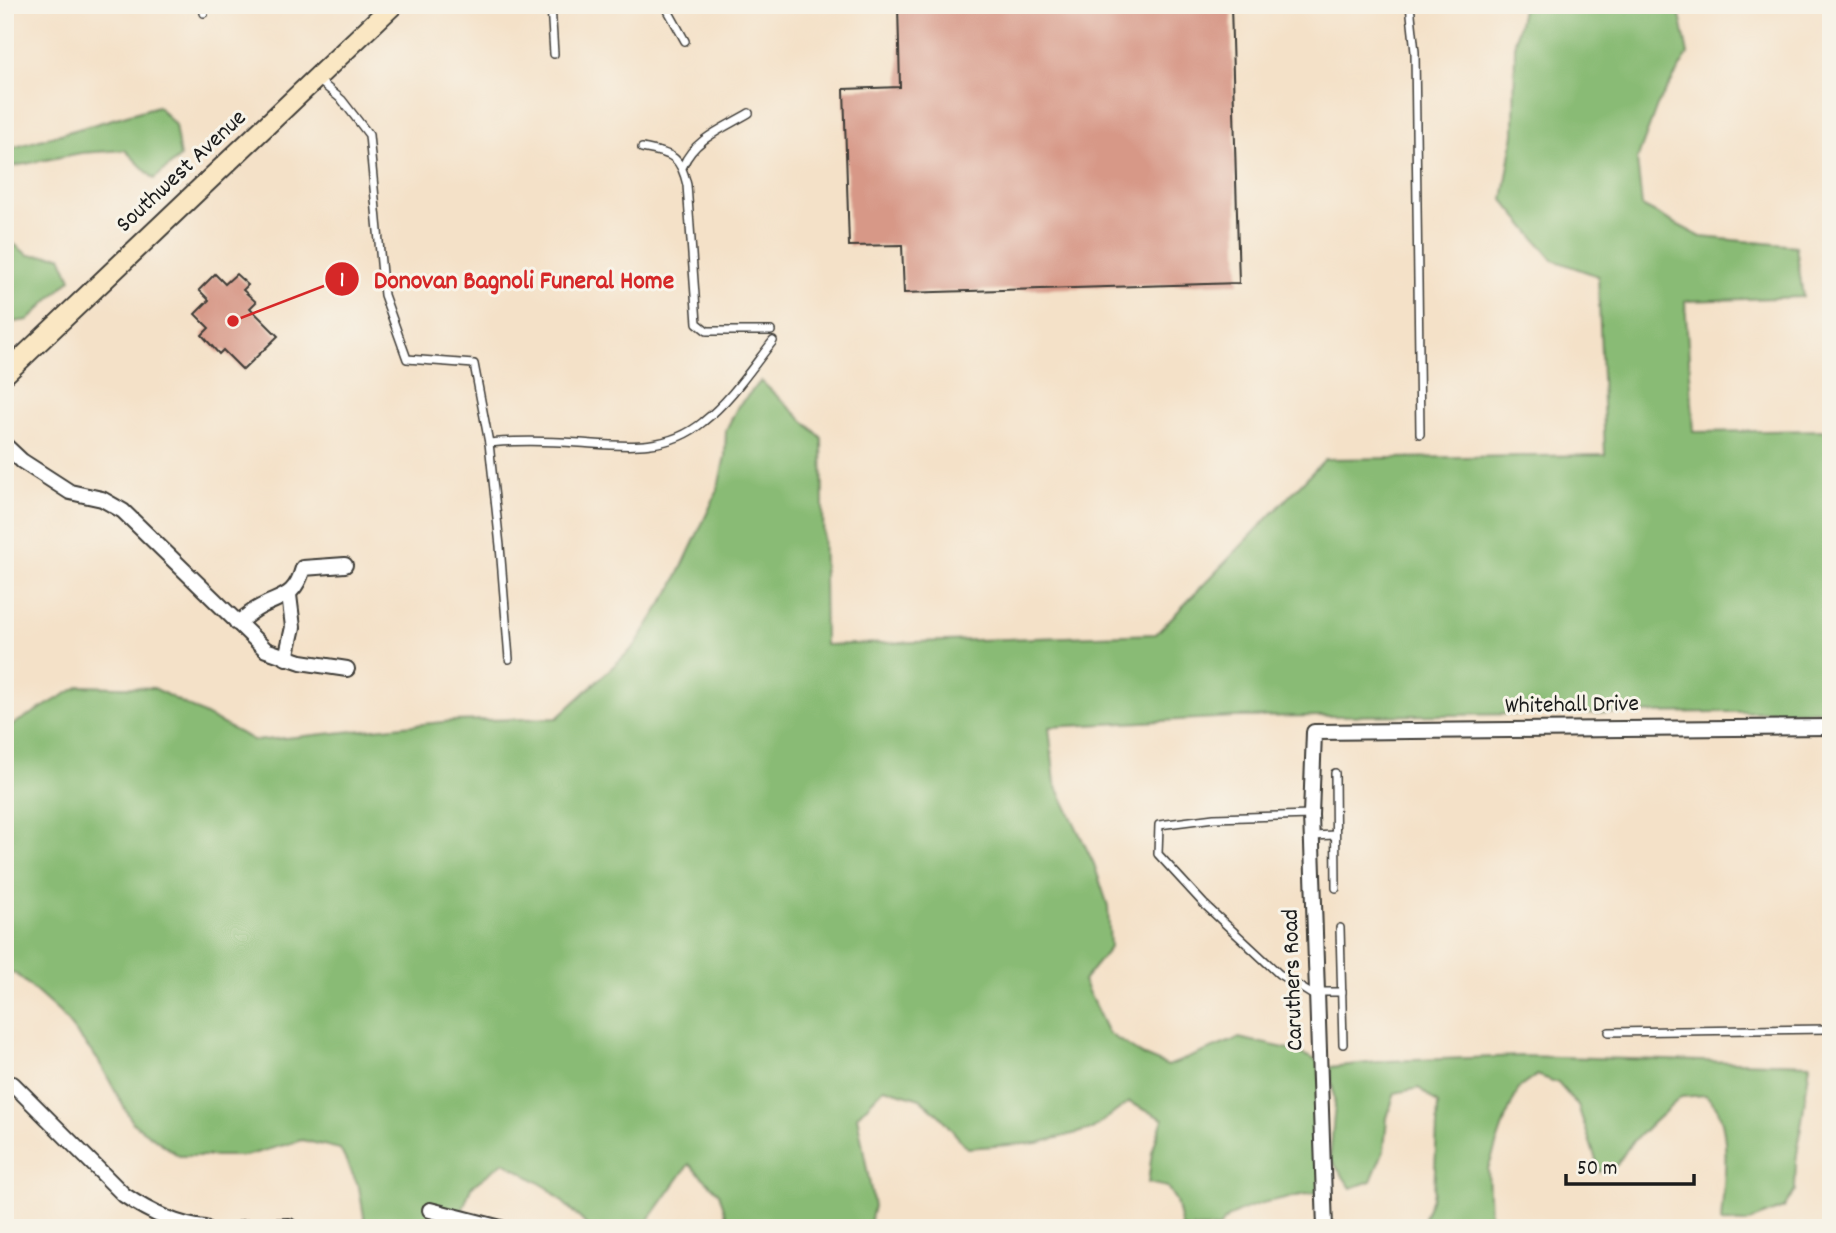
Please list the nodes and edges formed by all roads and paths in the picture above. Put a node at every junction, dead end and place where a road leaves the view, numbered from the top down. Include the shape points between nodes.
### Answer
1 (551, 5) edge
2 (665, 5) edge
3 (1410, 5) edge
4 (1818, 5) edge
5 (387, 7) edge
6 (1831, 8) edge
7 (685, 41) dead end
8 (554, 54) dead end
9 (316, 78) junction
10 (749, 113) dead end
11 (642, 148) dead end
12 (683, 166) junction
13 (771, 331) dead end
14 (773, 341) dead end
15 (5, 374) edge
16 (1420, 434) dead end
17 (489, 443) junction
18 (5, 445) edge
19 (345, 565) dead end
20 (289, 595) junction
21 (237, 623) junction
22 (286, 659) junction
23 (509, 659) dead end
24 (347, 669) dead end
25 (1831, 727) edge
26 (1314, 732) joint
27 (1335, 773) dead end
28 (1311, 815) junction
29 (1335, 835) junction
30 (1311, 836) junction
31 (1336, 888) dead end
32 (1340, 928) dead end
33 (1342, 992) junction
34 (1317, 995) junction
35 (1831, 1029) edge
36 (1609, 1032) dead end
37 (1343, 1044) dead end
38 (5, 1091) edge
39 (430, 1210) dead end
40 (289, 1227) edge
41 (205, 1228) edge
42 (243, 1228) edge
43 (501, 1228) edge
44 (1325, 1228) edge

1 - 8 lane
2 - 7 lane
3 - 16 lane via 1415,52
4 - 6 lane
5 - 9 street, Southwest Avenue
9 - 15 street, Southwest Avenue
9 - 17 lane via 342,100 369,135 384,295 407,359 474,364
10 - 12 lane via 704,139 689,152
11 - 12 lane via 672,155
12 - 13 lane via 697,323 707,331
14 - 17 lane via 727,399 702,424 677,438 626,447 514,440
17 - 23 lane
18 - 21 street via 70,492 102,499 123,511
19 - 20 street via 303,568
20 - 21 street
20 - 22 street via 293,627
21 - 22 street via 266,650
22 - 24 street
25 - 26 street, Whitehall Drive
26 - 28 street, Caruthers Road
27 - 29 lane
28 - 30 street, Caruthers Road
28 - 34 lane via 1159,825 1158,854 1279,974
29 - 30 lane
29 - 31 lane
30 - 34 street, Caruthers Road
32 - 33 lane
33 - 34 lane
33 - 37 lane
34 - 44 street, Caruthers Road
35 - 36 lane
38 - 41 street via 13,1084 137,1205 164,1218
39 - 43 street
40 - 42 street

